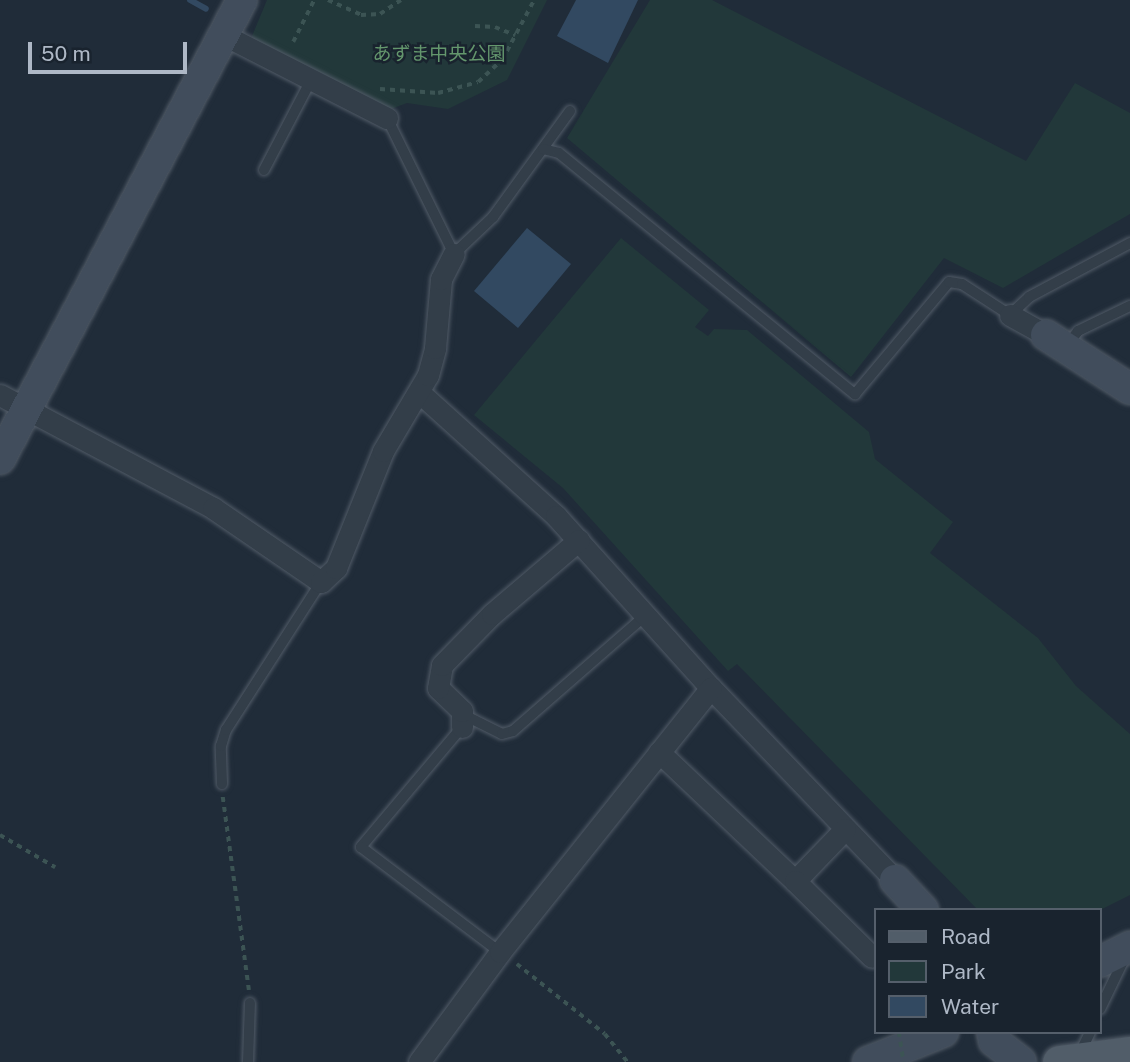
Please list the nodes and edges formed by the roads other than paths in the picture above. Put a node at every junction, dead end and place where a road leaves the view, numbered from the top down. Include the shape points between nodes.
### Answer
1 (242, 0) edge
2 (224, 34) junction
3 (311, 80) junction
4 (570, 111) dead end
5 (387, 118) joint
6 (543, 149) junction
7 (264, 170) dead end
8 (1130, 243) edge
9 (454, 254) junction
10 (1130, 306) edge
11 (1010, 314) junction
12 (1056, 342) junction
13 (1130, 390) edge
14 (420, 393) junction
15 (13, 402) edge
16 (0, 459) edge
17 (579, 540) junction
18 (321, 582) junction
19 (646, 615) junction
20 (712, 688) junction
21 (463, 721) junction
22 (659, 752) junction
23 (222, 784) road end
24 (845, 829) junction
25 (895, 880) joint
26 (795, 881) junction
27 (921, 908) edge
28 (1130, 948) edge
29 (500, 951) junction
30 (872, 957) dead end
31 (1102, 961) edge
32 (250, 1003) road end
33 (1102, 1005) edge
34 (938, 1034) edge
35 (992, 1034) edge
36 (248, 1062) edge
37 (419, 1062) edge
38 (868, 1062) edge
39 (1021, 1062) edge

1 - 2 street
2 - 3 street
2 - 15 street
3 - 5 street
3 - 7 lane
4 - 6 lane
5 - 9 lane
6 - 9 lane via 493,217
6 - 11 lane via 559,153 847,392 861,391 949,282 962,284
8 - 11 lane via 1029,297
9 - 14 street via 441,279 435,348
10 - 12 lane
11 - 12 street
12 - 13 street
14 - 17 street
14 - 18 street via 383,451 336,568
15 - 16 street
15 - 18 street via 212,508
17 - 19 street
17 - 21 street via 517,591 442,665 438,688
18 - 23 lane via 226,730 221,746
19 - 20 street
19 - 21 lane via 513,731 502,734
20 - 22 street
20 - 24 street
21 - 29 lane via 361,847
22 - 26 street
22 - 29 street
24 - 25 street
24 - 26 street
25 - 27 street
26 - 30 street
28 - 31 street
28 - 33 lane
29 - 37 street
32 - 36 lane
34 - 38 street
35 - 39 street via 994,1041

